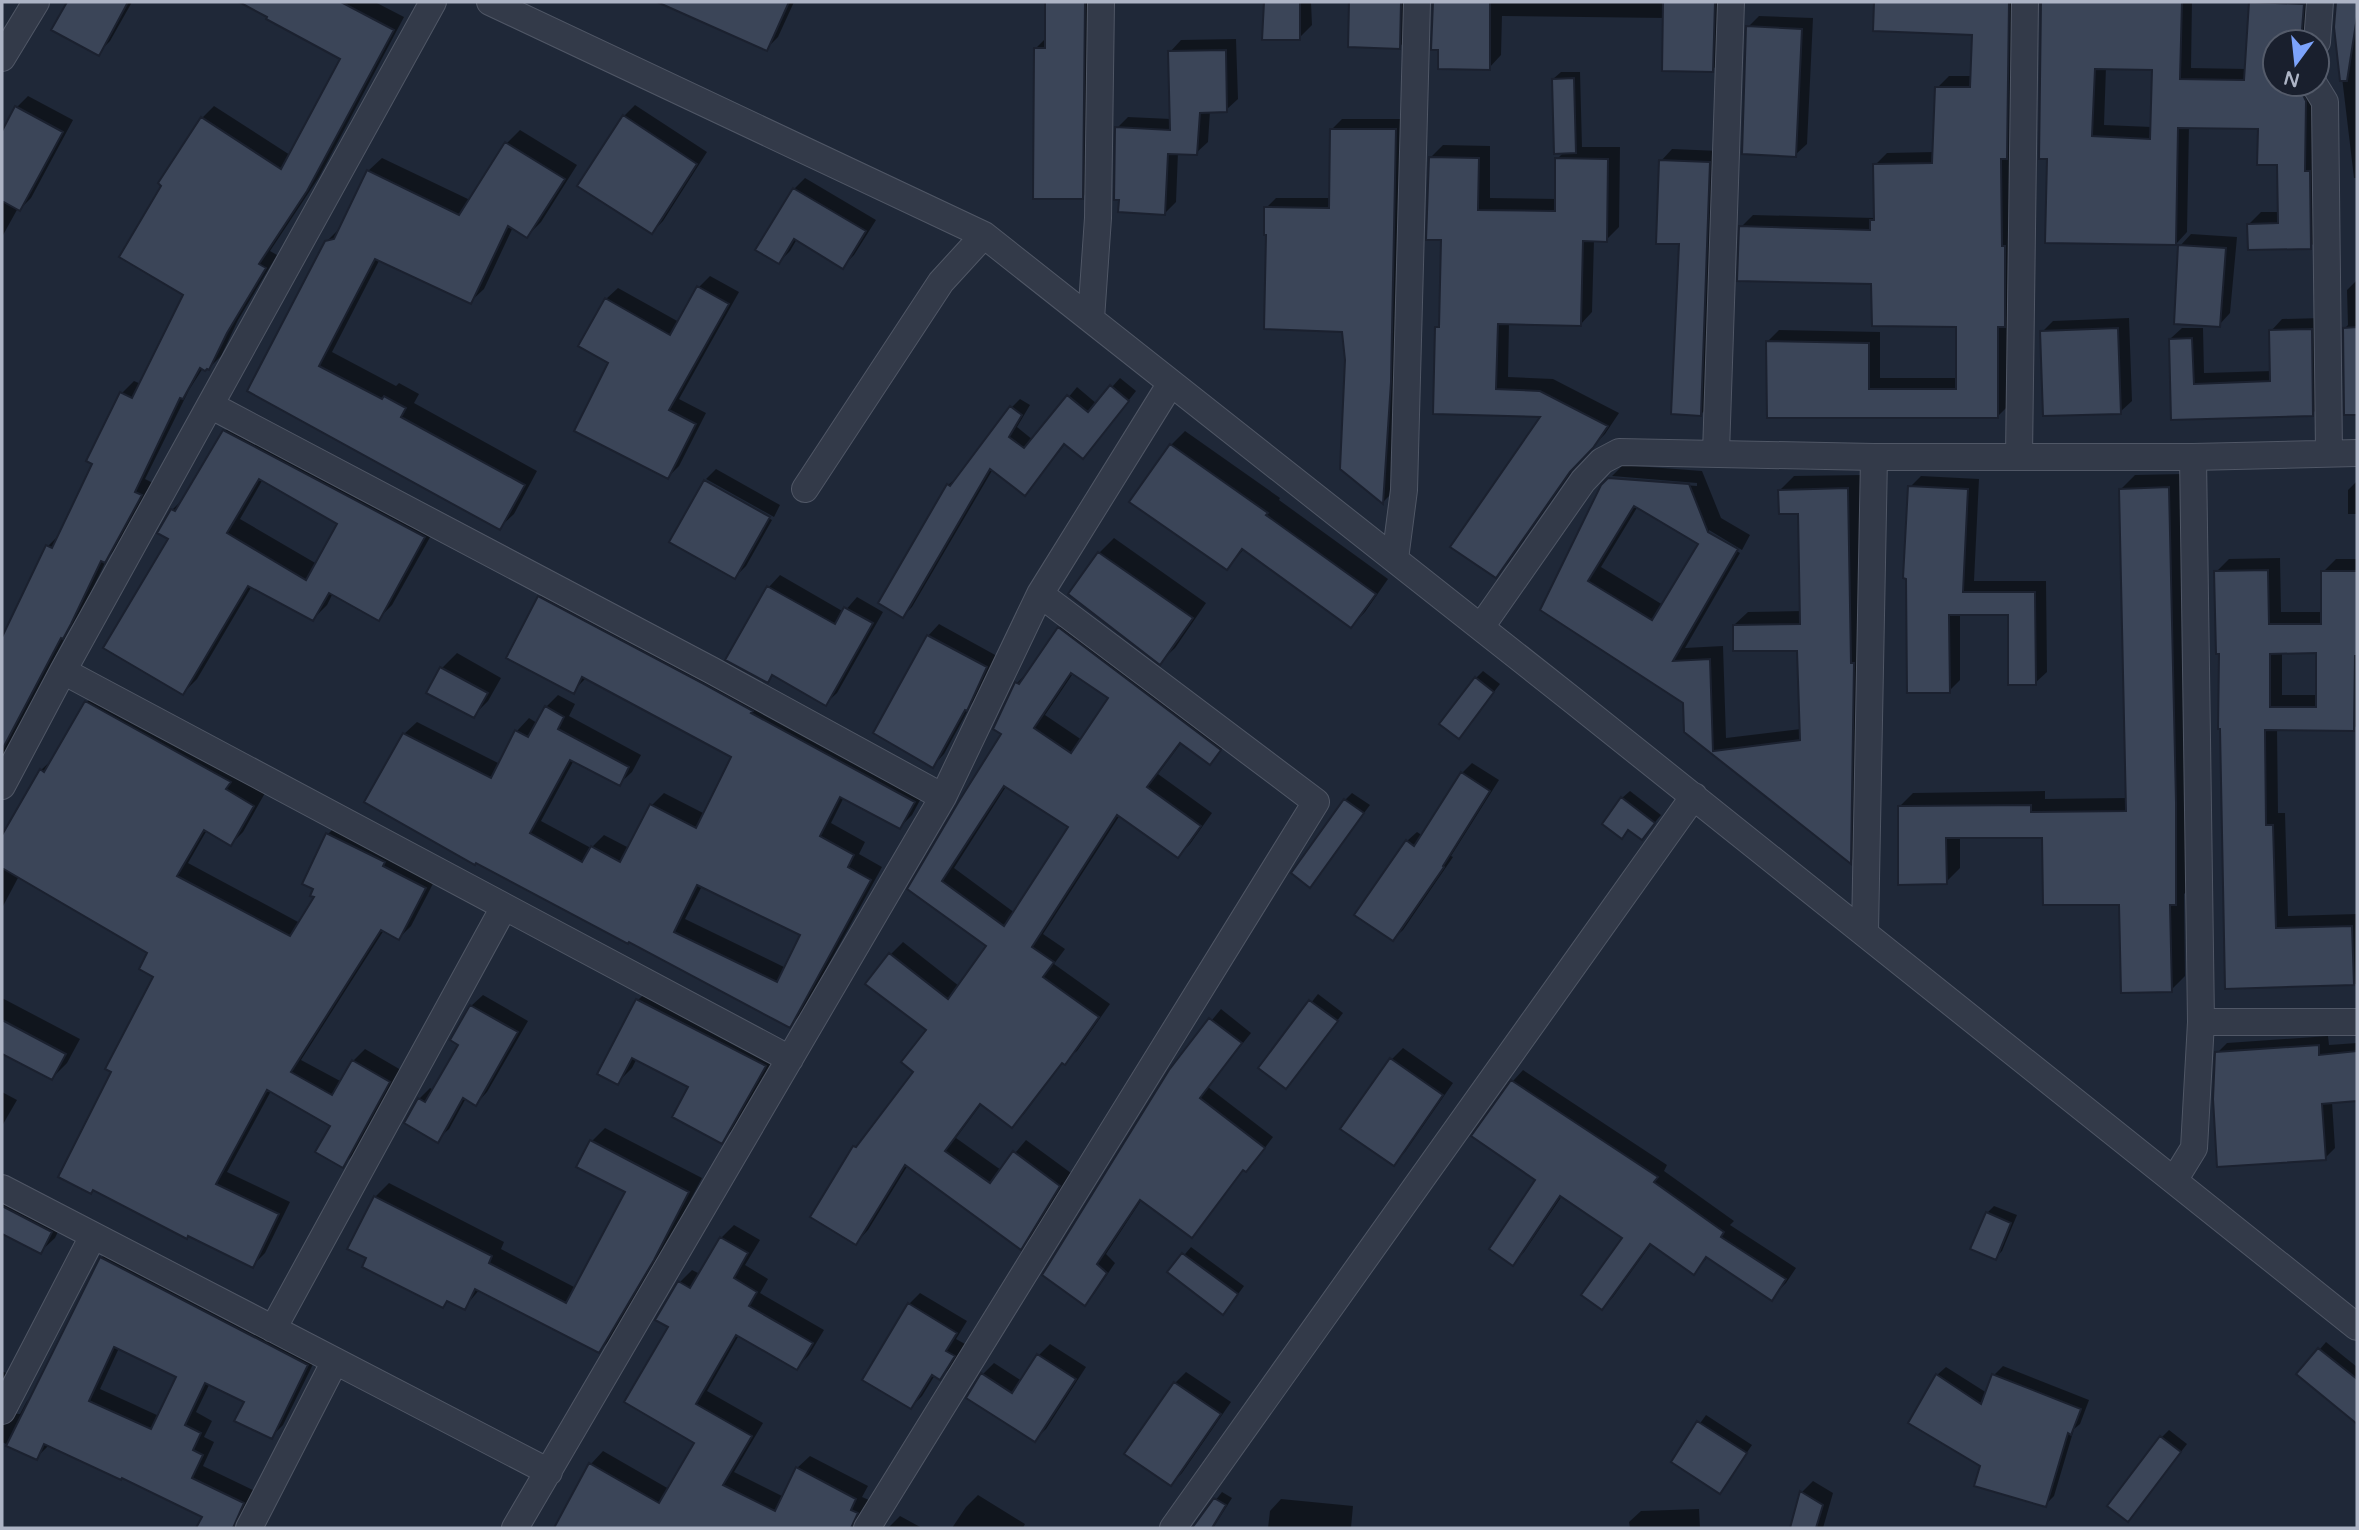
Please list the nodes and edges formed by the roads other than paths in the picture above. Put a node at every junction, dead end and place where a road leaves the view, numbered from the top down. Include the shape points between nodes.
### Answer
1 (36, 2) edge
2 (433, 2) edge
3 (491, 2) edge
4 (1101, 2) edge
5 (1417, 2) edge
6 (1731, 2) edge
7 (2025, 2) edge
8 (2320, 2) edge
9 (2318, 28) edge
10 (2, 58) edge
11 (2323, 98) edge
12 (984, 236) junction
13 (1091, 319) junction
14 (1171, 383) junction
15 (210, 405) junction
16 (2329, 452) junction
17 (1716, 453) junction
18 (2357, 453) edge
19 (2019, 456) junction
20 (1874, 457) junction
21 (2193, 457) junction
22 (805, 489) dead end
23 (1395, 559) junction
24 (1040, 594) junction
25 (1481, 627) junction
26 (63, 671) junction
27 (2, 786) edge
28 (1694, 796) junction
29 (943, 797) junction
30 (504, 907) junction
31 (1865, 932) junction
32 (2201, 1022) junction
33 (2357, 1022) edge
34 (790, 1059) junction
35 (2175, 1179) junction
36 (2, 1188) edge
37 (93, 1236) junction
38 (2357, 1327) edge
39 (273, 1329) junction
40 (335, 1361) junction
41 (2, 1412) edge
42 (549, 1472) junction
43 (249, 1528) edge
44 (514, 1528) edge
45 (867, 1528) edge
46 (1173, 1528) edge

1 - 10 street
2 - 15 street
3 - 12 street
4 - 13 street via 1098,218
5 - 23 street via 1404,490
6 - 17 street
7 - 19 street
8 - 9 street
11 - 16 street
12 - 13 street
12 - 22 street via 941,282
13 - 14 street
14 - 23 street
14 - 24 street
15 - 26 street
15 - 29 street
16 - 18 street
16 - 21 street
17 - 20 street
17 - 25 street via 1619,452 1602,461 1558,515
19 - 20 street
19 - 21 street
20 - 31 street
21 - 32 street
23 - 25 street
24 - 29 street
24 - 45 street via 1317,802
25 - 28 street
26 - 27 street
26 - 30 street
28 - 31 street
28 - 46 street
29 - 34 street
30 - 34 street
30 - 39 street
31 - 35 street
32 - 33 street
32 - 35 street via 2194,1148
34 - 42 street
35 - 38 street
36 - 37 street
37 - 39 street
37 - 41 street
39 - 40 street
40 - 42 street
40 - 43 street
42 - 44 street

